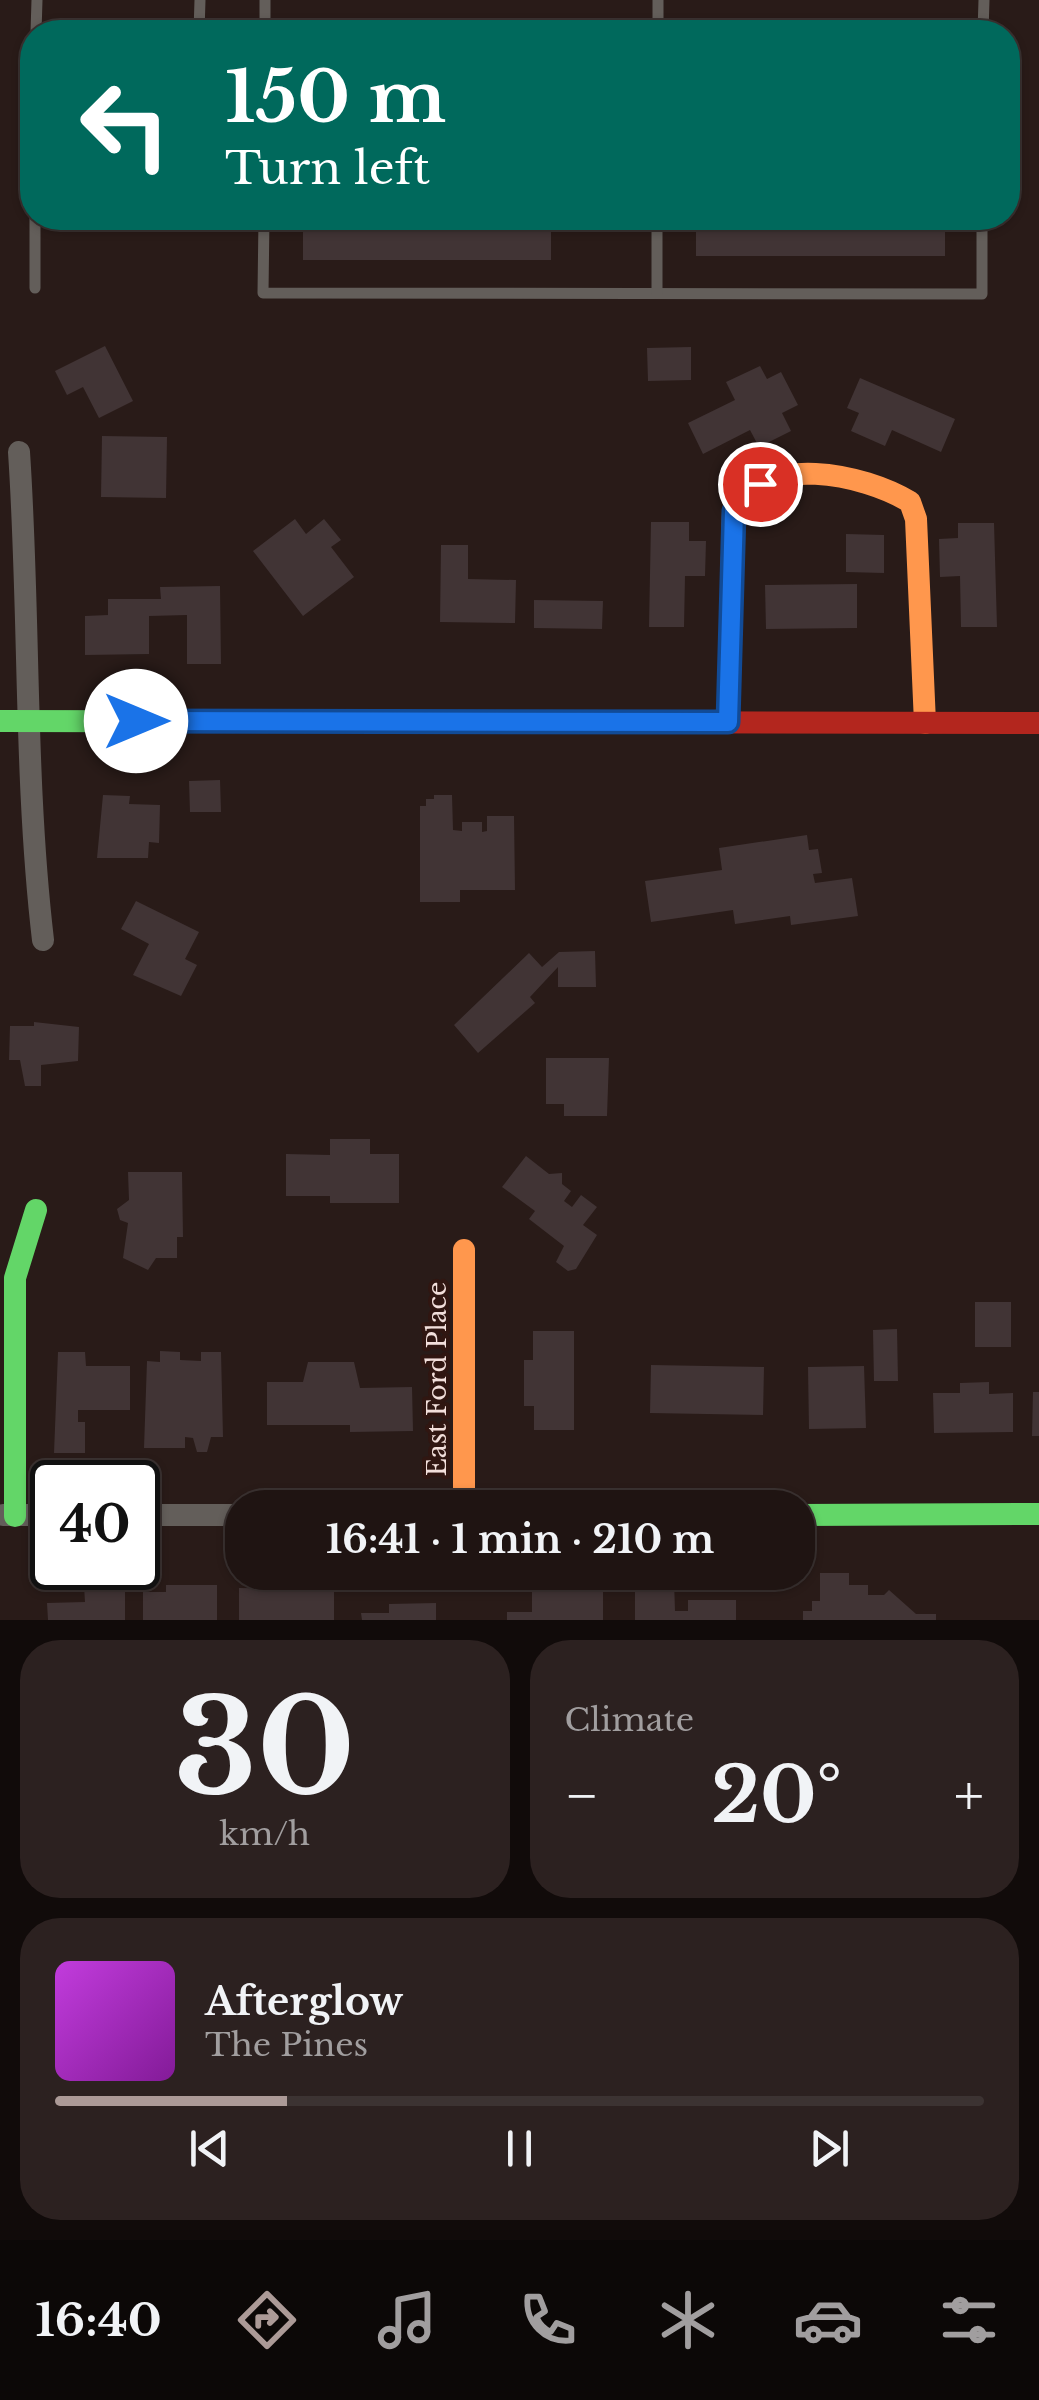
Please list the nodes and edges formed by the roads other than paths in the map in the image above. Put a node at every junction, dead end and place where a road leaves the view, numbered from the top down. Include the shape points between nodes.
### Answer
1 (35, 230) edge
2 (264, 230) edge
3 (658, 230) edge
4 (982, 230) edge
5 (35, 288) dead end
6 (657, 293) junction
7 (19, 452) dead end
8 (0, 721) edge
9 (28, 721) junction
10 (728, 722) junction
11 (925, 722) junction
12 (1039, 723) edge
13 (43, 940) dead end
14 (36, 1210) dead end
15 (464, 1250) dead end
16 (464, 1490) edge
17 (815, 1514) edge
18 (1039, 1514) edge
19 (160, 1515) edge
20 (225, 1515) edge
21 (7, 1516) edge

1 - 5 lane
2 - 6 lane via 263,293
3 - 6 lane
4 - 6 lane via 982,294
7 - 9 street
8 - 9 street
9 - 10 street
9 - 13 street via 31,838
10 - 11 street
10 - 11 street via 734,511 746,490 760,484 830,477 870,480 910,502
11 - 12 street
14 - 21 street via 15,1278
15 - 16 street, East Ford Place
17 - 18 street
19 - 20 street

